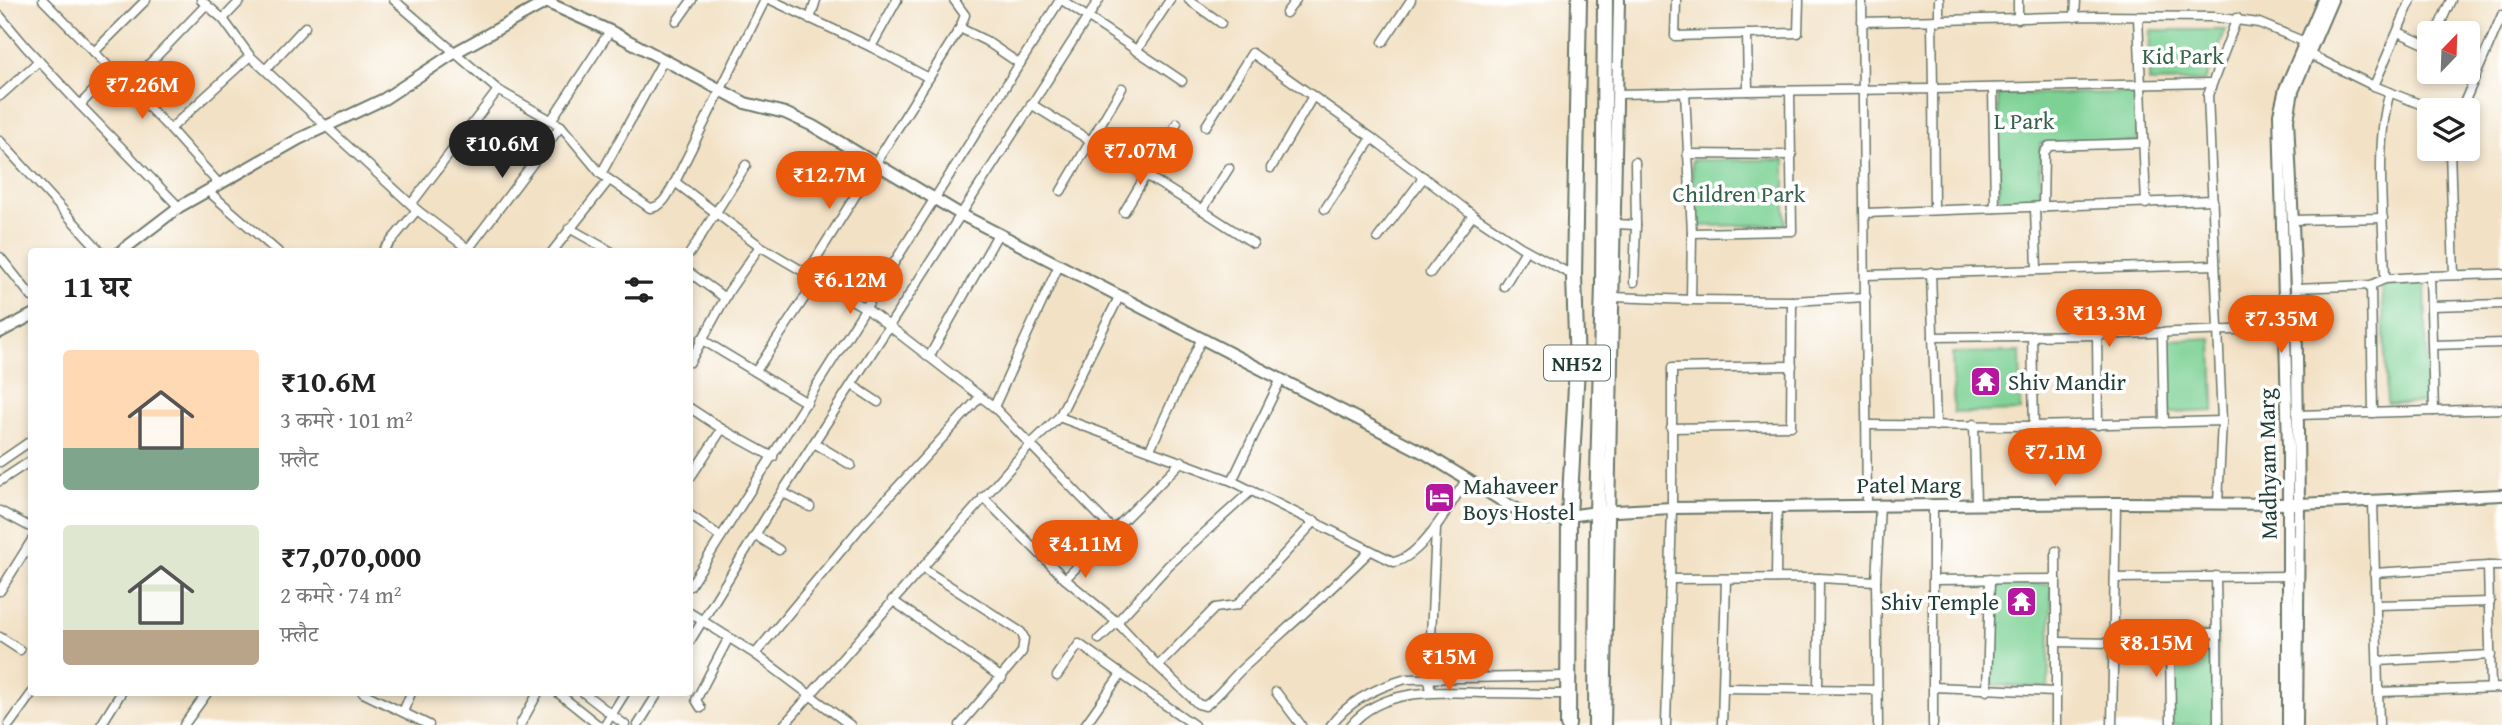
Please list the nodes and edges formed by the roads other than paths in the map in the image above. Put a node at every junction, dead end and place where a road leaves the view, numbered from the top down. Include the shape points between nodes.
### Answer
1 (43, 0) edge
2 (146, 0) edge
3 (241, 0) edge
4 (394, 0) edge
5 (692, 0) edge
6 (765, 0) edge
7 (771, 0) edge
8 (816, 0) edge
9 (897, 0) edge
10 (954, 0) edge
11 (1061, 0) edge
12 (1099, 0) edge
13 (1170, 0) edge
14 (1189, 0) edge
15 (1296, 0) edge
16 (1411, 0) edge
17 (1605, 0) edge
18 (1619, 0) edge
19 (1676, 0) edge
20 (1799, 0) edge
21 (1862, 0) edge
22 (1939, 0) edge
23 (2018, 0) edge
24 (2076, 0) edge
25 (2323, 0) edge
26 (2332, 0) edge
27 (2411, 0) edge
28 (2451, 0) edge
29 (546, 1) edge
30 (1576, 2) edge
31 (203, 3) edge
32 (1286, 13) dead end
33 (2502, 15) edge
34 (0, 16) edge
35 (2075, 17) junction
36 (2138, 17) junction
37 (1088, 18) junction
38 (2236, 18) junction
39 (223, 19) junction
40 (810, 19) junction
41 (2018, 19) junction
42 (677, 21) dead end
43 (1935, 21) junction
44 (2441, 21) edge
45 (1862, 22) junction
46 (1221, 23) dead end
47 (305, 27) dead end
48 (960, 28) junction
49 (610, 31) junction
50 (2398, 32) junction
51 (1747, 34) junction
52 (2498, 37) edge
53 (2417, 41) edge
54 (1383, 42) dead end
55 (871, 47) junction
56 (2309, 47) junction
57 (1136, 51) junction
58 (94, 52) junction
59 (454, 53) junction
60 (250, 57) junction
61 (39, 61) junction
62 (663, 61) junction
63 (1020, 64) junction
64 (2480, 66) edge
65 (266, 69) junction
66 (112, 71) junction
67 (929, 78) junction
68 (1182, 81) dead end
69 (2211, 83) junction
70 (2142, 85) junction
71 (128, 86) junction
72 (2374, 86) junction
73 (1122, 88) dead end
74 (1993, 88) junction
75 (1933, 89) junction
76 (498, 90) junction
77 (1748, 91) junction
78 (1863, 91) junction
79 (721, 92) junction
80 (1685, 92) junction
81 (1790, 92) junction
82 (2390, 92) junction
83 (1619, 94) junction
84 (0, 96) edge
85 (1313, 96) junction
86 (2417, 103) edge
87 (1031, 104) junction
88 (80, 105) junction
89 (552, 119) junction
90 (1177, 123) dead end
91 (562, 126) junction
92 (1206, 126) dead end
93 (327, 127) junction
94 (170, 129) junction
95 (1372, 138) junction
96 (1090, 139) junction
97 (0, 141) edge
98 (2145, 143) junction
99 (1687, 154) junction
100 (1792, 155) junction
101 (2449, 161) edge
102 (1635, 162) dead end
103 (876, 164) junction
104 (746, 165) dead end
105 (1229, 168) dead end
106 (1271, 168) dead end
107 (1146, 174) junction
108 (605, 177) junction
109 (1424, 177) junction
110 (675, 182) junction
111 (219, 184) junction
112 (208, 191) junction
113 (1061, 191) dead end
114 (934, 199) junction
115 (2213, 200) junction
116 (2146, 204) junction
117 (415, 206) junction
118 (178, 208) junction
119 (1995, 208) junction
120 (2039, 208) junction
121 (1325, 209) dead end
122 (1934, 209) junction
123 (1202, 210) junction
124 (716, 211) junction
125 (1124, 212) dead end
126 (1865, 213) junction
127 (960, 214) junction
128 (1473, 215) junction
129 (2383, 218) junction
130 (2293, 220) junction
131 (1615, 224) junction
132 (1636, 225) junction
133 (569, 228) junction
134 (1692, 233) junction
135 (998, 234) junction
136 (1378, 238) dead end
137 (1253, 243) dead end
138 (760, 246) junction
139 (98, 248) edge
140 (125, 248) edge
141 (273, 248) edge
142 (385, 248) edge
143 (464, 248) edge
144 (470, 248) edge
145 (555, 248) edge
146 (605, 248) edge
147 (693, 248) edge
148 (1526, 250) junction
149 (0, 257) edge
150 (1059, 265) junction
151 (2215, 265) junction
152 (2037, 269) junction
153 (807, 272) junction
154 (1931, 272) junction
155 (1430, 273) dead end
156 (2502, 274) edge
157 (693, 275) edge
158 (1866, 275) junction
159 (2454, 275) junction
160 (1574, 276) junction
161 (2430, 276) junction
162 (817, 279) junction
163 (2385, 279) junction
164 (1634, 282) dead end
165 (2371, 285) junction
166 (1504, 286) dead end
167 (2295, 288) junction
168 (28, 292) edge
169 (1120, 295) junction
170 (1613, 297) junction
171 (1866, 297) junction
172 (725, 298) junction
173 (1691, 300) junction
174 (1792, 301) junction
175 (2502, 304) edge
176 (2432, 306) junction
177 (867, 309) junction
178 (28, 317) edge
179 (889, 328) junction
180 (2285, 328) junction
181 (2218, 330) junction
182 (0, 332) edge
183 (2162, 332) junction
184 (2032, 335) junction
185 (2097, 335) junction
186 (1933, 337) junction
187 (1202, 338) junction
188 (701, 339) junction
189 (2502, 343) edge
190 (2434, 345) junction
191 (693, 356) edge
192 (929, 357) junction
193 (1792, 366) junction
194 (756, 371) junction
195 (1281, 379) junction
196 (852, 385) junction
197 (980, 397) junction
198 (807, 402) junction
199 (878, 402) dead end
200 (994, 407) junction
201 (2502, 409) edge
202 (693, 410) edge
203 (2434, 411) junction
204 (2373, 413) junction
205 (2297, 415) junction
206 (1059, 418) junction
207 (2222, 421) junction
208 (2165, 423) junction
209 (1867, 425) junction
210 (1973, 425) junction
211 (2098, 425) junction
212 (1936, 426) junction
213 (2034, 426) junction
214 (1671, 428) junction
215 (722, 429) junction
216 (28, 443) edge
217 (814, 443) junction
218 (1032, 443) junction
219 (1150, 449) junction
220 (773, 457) junction
221 (1182, 461) junction
222 (0, 462) edge
223 (28, 463) edge
224 (850, 465) dead end
225 (693, 473) edge
226 (1467, 478) junction
227 (0, 481) edge
228 (1232, 481) junction
229 (1252, 490) junction
230 (782, 492) junction
231 (2502, 495) edge
232 (983, 498) junction
233 (2373, 500) junction
234 (2116, 503) junction
235 (2218, 503) junction
236 (2294, 504) junction
237 (1880, 505) junction
238 (1933, 505) junction
239 (1976, 505) junction
240 (1777, 506) junction
241 (1867, 506) junction
242 (810, 507) dead end
243 (1672, 508) junction
244 (0, 511) edge
245 (1603, 512) junction
246 (1569, 516) junction
247 (693, 517) edge
248 (1315, 521) junction
249 (28, 526) edge
250 (1436, 529) junction
251 (1114, 531) junction
252 (755, 536) junction
253 (722, 537) junction
254 (28, 546) edge
255 (779, 550) dead end
256 (1370, 551) junction
257 (2056, 551) dead end
258 (2488, 566) junction
259 (2502, 566) edge
260 (922, 568) junction
261 (2374, 573) junction
262 (2216, 576) junction
263 (2290, 576) junction
264 (1776, 578) junction
265 (1819, 578) junction
266 (2115, 578) junction
267 (1065, 579) junction
268 (1670, 579) junction
269 (1726, 579) junction
270 (1990, 579) junction
271 (2056, 579) junction
272 (1934, 580) junction
273 (693, 581) edge
274 (1876, 581) junction
275 (0, 591) edge
276 (892, 600) junction
277 (2490, 602) junction
278 (2377, 605) junction
279 (693, 615) edge
280 (702, 621) junction
281 (1117, 622) junction
282 (2113, 632) junction
283 (2170, 633) junction
284 (2217, 633) junction
285 (693, 636) edge
286 (0, 637) edge
287 (729, 638) junction
288 (1099, 639) dead end
289 (2057, 642) junction
290 (2113, 643) junction
291 (20, 650) dead end
292 (755, 654) junction
293 (2491, 655) junction
294 (2378, 661) junction
295 (1158, 666) junction
296 (1121, 674) junction
297 (1057, 676) dead end
298 (1568, 676) junction
299 (1002, 678) junction
300 (1429, 679) junction
301 (1933, 687) junction
302 (1724, 688) junction
303 (2491, 688) junction
304 (2502, 688) edge
305 (1818, 690) junction
306 (1878, 690) junction
307 (1987, 691) junction
308 (1276, 692) dead end
309 (1431, 692) junction
310 (2055, 692) junction
311 (2378, 692) junction
312 (810, 694) junction
313 (1567, 694) junction
314 (30, 696) edge
315 (119, 696) edge
316 (205, 696) edge
317 (369, 696) edge
318 (410, 696) edge
319 (536, 696) edge
320 (562, 696) edge
321 (588, 696) edge
322 (623, 696) edge
323 (656, 696) edge
324 (701, 708) dead end
325 (403, 712) junction
326 (612, 716) junction
327 (1565, 724) edge
328 (9, 725) edge
329 (100, 725) edge
330 (184, 725) edge
331 (429, 725) edge
332 (520, 725) edge
333 (598, 725) edge
334 (604, 725) edge
335 (625, 725) edge
336 (638, 725) edge
337 (784, 725) edge
338 (850, 725) edge
339 (960, 725) edge
340 (1085, 725) edge
341 (1194, 725) edge
342 (1301, 725) edge
343 (1331, 725) edge
344 (1351, 725) edge
345 (1596, 725) edge
346 (1605, 725) edge
347 (1666, 725) edge
348 (1722, 725) edge
349 (1878, 725) edge
350 (1933, 725) edge
351 (2056, 725) edge
352 (2112, 725) edge
353 (2171, 725) edge
354 (2218, 725) edge
355 (2288, 725) edge
356 (2297, 725) edge
357 (2379, 725) edge

1 - 58 street
2 - 58 street
3 - 39 street
4 - 59 street
5 - 42 street
6 - 79 street
7 - 40 street
8 - 40 street
9 - 55 street
10 - 48 street via 965,15
11 - 37 street
11 - 63 street
12 - 37 street
13 - 57 street
14 - 46 street
15 - 32 street
16 - 54 street
17 - 245 highway, NH52
18 - 83 street
19 - 51 street via 1675,36
20 - 51 street via 1798,33
21 - 45 street
22 - 43 street
23 - 41 street
24 - 35 street
25 - 56 street, Madhyam Marg
26 - 56 street, Madhyam Marg
27 - 50 street
28 - 44 street
29 - 49 street, Patel Marg
29 - 59 street
30 - 160 highway, NH52
31 - 39 street
31 - 71 street
33 - 52 street
34 - 61 street
35 - 36 street
35 - 41 street
36 - 38 street
36 - 70 street
37 - 57 street
37 - 87 street
38 - 56 street via 2259,23
38 - 69 street
39 - 60 street
40 - 55 street
41 - 43 street
43 - 45 street
43 - 75 street
45 - 78 street
47 - 65 street
48 - 63 street
48 - 67 street
49 - 62 street, Patel Marg
49 - 89 street
50 - 53 street
50 - 72 street
51 - 77 street
52 - 64 street
55 - 67 street
56 - 72 street
56 - 130 street, Madhyam Marg via 2288,119
56 - 180 street, Madhyam Marg via 2285,89 2279,114
57 - 68 street
58 - 66 street
59 - 76 street
59 - 93 street via 384,99
60 - 65 street
60 - 94 street
61 - 84 street
61 - 88 street
62 - 79 street, Patel Marg
62 - 108 street
63 - 114 street
65 - 93 street
66 - 71 street
66 - 88 street
67 - 103 street
69 - 70 street
69 - 115 street
70 - 74 street
70 - 98 street
71 - 94 street
72 - 82 street
73 - 96 street
74 - 75 street
74 - 119 street
75 - 78 street
75 - 122 street
76 - 89 street
76 - 117 street
77 - 80 street
77 - 81 street
78 - 81 street
78 - 126 street
79 - 103 street, Patel Marg via 813,126
79 - 110 street
80 - 83 street
80 - 99 street
81 - 100 street
82 - 86 street
82 - 129 street via 2384,127
83 - 131 street
85 - 92 street via 1252,53
85 - 95 street
85 - 106 street
87 - 96 street
87 - 127 street
88 - 118 street
89 - 91 street
90 - 107 street
91 - 108 street
91 - 144 street
93 - 111 street
93 - 117 street
94 - 111 street
95 - 109 street
95 - 121 street
96 - 107 street
96 - 113 street
97 - 139 street
98 - 116 street
98 - 120 street via 2049,146 2044,153
99 - 100 street
99 - 134 street
100 - 134 street via 1792,231
101 - 159 street
102 - 132 street
103 - 114 street, Patel Marg
103 - 153 street
104 - 124 street
105 - 123 street
107 - 123 street
107 - 125 street
108 - 110 street via 650,208 662,204
108 - 133 street
109 - 128 street
109 - 136 street
110 - 124 street
111 - 112 street
112 - 118 street
112 - 141 street
114 - 127 street, Patel Marg
114 - 177 street
115 - 116 street
115 - 151 street
116 - 120 street
117 - 142 street
117 - 143 street
118 - 140 street
119 - 120 street
119 - 122 street
120 - 152 street
122 - 126 street
123 - 137 street
124 - 138 street
124 - 147 street
126 - 158 street
127 - 135 street, Patel Marg
127 - 179 street
128 - 148 street
128 - 155 street
129 - 130 street
129 - 163 street
130 - 167 street, Madhyam Marg
131 - 132 street
131 - 170 street
132 - 164 street
133 - 145 street
133 - 146 street
134 - 173 street
135 - 150 street, Patel Marg
135 - 192 street
138 - 153 street
138 - 172 street
148 - 160 street
148 - 166 street
149 - 168 street
150 - 169 street, Patel Marg
150 - 200 street
151 - 152 street
151 - 181 street
152 - 154 street
153 - 162 street
154 - 158 street
154 - 186 street
156 - 159 street
157 - 172 street
158 - 171 street
159 - 161 street
160 - 246 highway, NH52 via 1577,367
161 - 163 street
161 - 176 street
162 - 177 street
162 - 194 street
163 - 165 street
165 - 167 street
165 - 204 street
167 - 205 street, Madhyam Marg
169 - 187 street, Patel Marg
169 - 206 street
170 - 173 street
170 - 245 street
171 - 174 street
171 - 209 street
172 - 188 street
173 - 174 street
174 - 193 street
175 - 176 street
176 - 190 street
177 - 179 street
177 - 198 street
178 - 182 street
179 - 192 street
179 - 196 street
180 - 181 street
180 - 236 street, Madhyam Marg
181 - 183 street
181 - 207 street
183 - 185 street
183 - 208 street
184 - 185 street
184 - 186 street
184 - 213 street
185 - 211 street
186 - 212 street
187 - 195 street, Patel Marg
187 - 219 street
188 - 191 street
188 - 194 street
189 - 190 street
190 - 203 street
192 - 197 street
193 - 214 street via 1791,426
193 - 214 street via 1671,368
194 - 198 street
195 - 226 street, Patel Marg
195 - 228 street
196 - 199 street
196 - 217 street
197 - 200 street
197 - 292 street via 860,528
198 - 220 street
200 - 218 street
201 - 203 street
202 - 215 street
203 - 204 street
204 - 205 street
205 - 236 street, Madhyam Marg
206 - 218 street
206 - 219 street
207 - 208 street
207 - 235 street
208 - 211 street
209 - 212 street
209 - 241 street
210 - 212 street
210 - 213 street
210 - 239 street
211 - 213 street
214 - 243 street
215 - 220 street
215 - 225 street
216 - 222 street
217 - 224 street
217 - 230 street
218 - 232 street
218 - 251 street
219 - 221 street
220 - 253 street
221 - 228 street
221 - 251 street
223 - 227 street
226 - 246 street, Patel Marg via 1530,516
226 - 250 street
228 - 229 street
229 - 248 street
229 - 281 street via 1169,565
230 - 242 street
230 - 252 street
231 - 233 street, Patel Marg
232 - 260 street
232 - 267 street
233 - 236 street, Patel Marg
233 - 261 street
234 - 235 street, Patel Marg
234 - 239 street, Patel Marg
234 - 266 street
235 - 236 street, Patel Marg
236 - 263 street, Madhyam Marg
236 - 356 street, Madhyam Marg
237 - 238 street, Patel Marg
237 - 241 street, Patel Marg
237 - 274 street
238 - 239 street, Patel Marg
238 - 272 street
240 - 241 street, Patel Marg
240 - 243 street, Patel Marg
240 - 264 street
243 - 245 street, Patel Marg
243 - 268 street
244 - 249 street
245 - 246 street, Patel Marg
245 - 345 highway, NH52
245 - 346 street
246 - 298 highway, NH52
247 - 253 street
248 - 256 street
248 - 295 street via 1237,605 1215,608
250 - 256 street via 1398,562
250 - 300 street
251 - 267 street
252 - 255 street
252 - 280 street
253 - 273 street
254 - 275 street
256 - 295 street via 1205,706
257 - 271 street
258 - 259 street
258 - 261 street
258 - 277 street
260 - 276 street
260 - 299 street via 1020,632 1022,652
261 - 278 street
262 - 263 street
262 - 266 street
262 - 284 street
263 - 355 street, Madhyam Marg
264 - 265 street
264 - 269 street
265 - 274 street
265 - 305 street
266 - 282 street
267 - 281 street
268 - 269 street
268 - 347 street
269 - 302 street
270 - 271 street
270 - 272 street
270 - 307 street
271 - 289 street
272 - 301 street
274 - 306 street
276 - 299 street
276 - 312 street
277 - 278 street
277 - 293 street
278 - 294 street
279 - 280 street
280 - 285 street
280 - 287 street
281 - 288 street
281 - 295 street
282 - 283 street
282 - 290 street
283 - 284 street
283 - 353 street
284 - 354 street
286 - 291 street
287 - 292 street
287 - 324 street via 696,700
289 - 290 street
289 - 310 street
290 - 352 street
292 - 312 street
293 - 294 street
293 - 303 street
294 - 311 street
296 - 297 street via 1079,644
296 - 340 street
296 - 341 street
298 - 300 street
298 - 313 highway, NH52
299 - 339 street
300 - 309 street
300 - 343 street via 1384,685 1350,705
301 - 307 street
301 - 350 street
302 - 305 street
302 - 348 street
303 - 304 street
303 - 311 street
305 - 306 street
306 - 349 street
307 - 310 street
308 - 342 street
309 - 313 street
309 - 344 street via 1373,706
310 - 351 street
311 - 357 street
312 - 337 street
312 - 338 street
313 - 327 highway, NH52
314 - 328 street
315 - 329 street
316 - 330 street
317 - 325 street
318 - 325 street
319 - 332 street
320 - 333 street
321 - 326 street
322 - 326 street
323 - 336 street
325 - 331 street
326 - 334 street
326 - 335 street

